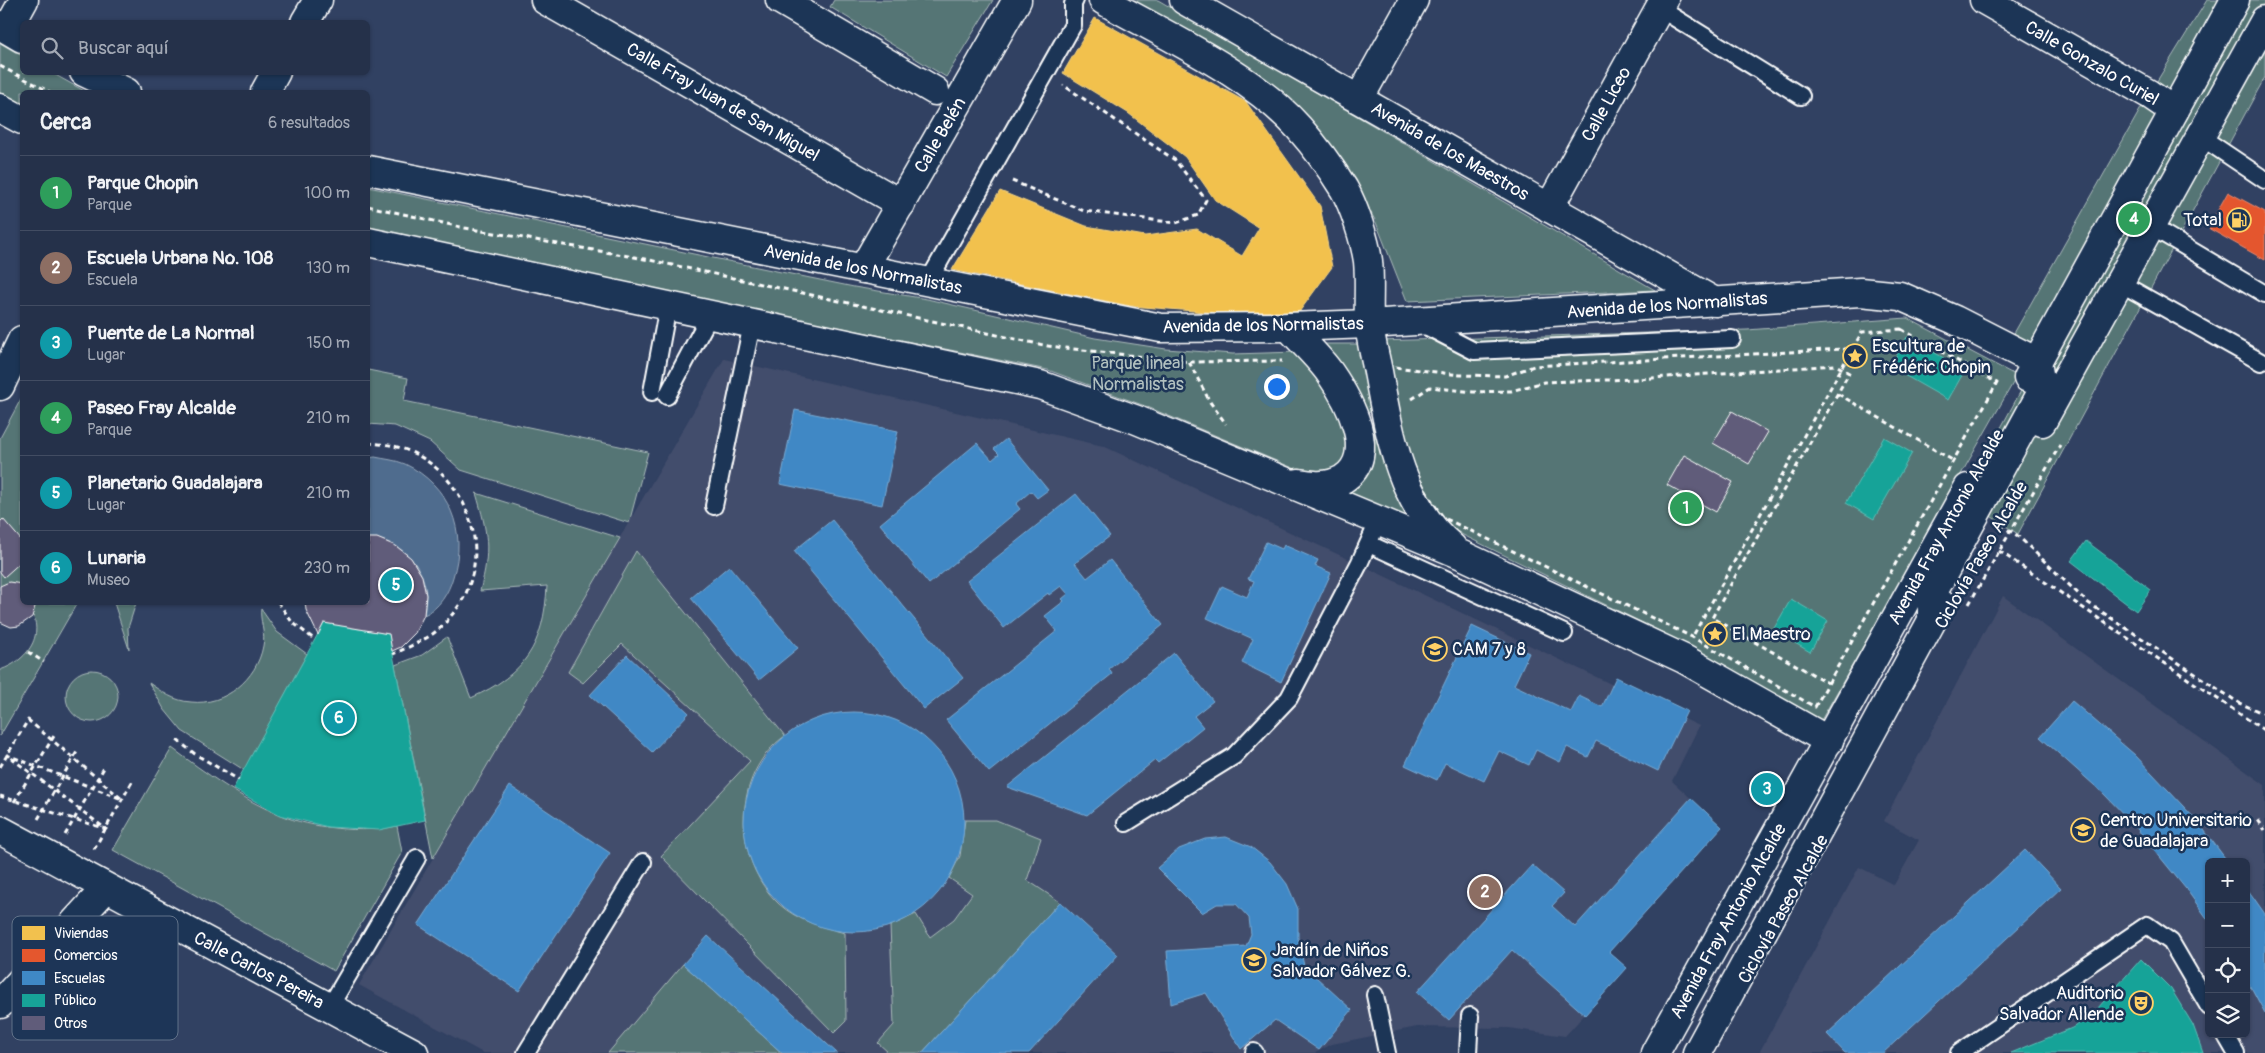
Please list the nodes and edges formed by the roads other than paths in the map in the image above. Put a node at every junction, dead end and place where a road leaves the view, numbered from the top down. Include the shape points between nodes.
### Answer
1 (24, 0) edge
2 (318, 0) edge
3 (545, 0) edge
4 (780, 0) edge
5 (1017, 0) edge
6 (1075, 0) edge
7 (1103, 0) edge
8 (1184, 0) edge
9 (1414, 0) edge
10 (1984, 0) edge
11 (2226, 3) edge
12 (1661, 4) edge
13 (306, 20) edge
14 (2265, 20) edge
15 (10, 31) edge
16 (90, 75) edge
17 (274, 75) edge
18 (122, 90) edge
19 (266, 90) edge
20 (935, 91) dead end
21 (1801, 96) dead end
22 (1358, 99) junction
23 (0, 108) edge
24 (2174, 111) junction
25 (20, 119) edge
26 (2201, 137) junction
27 (370, 170) edge
28 (2265, 180) edge
29 (901, 204) junction
30 (1548, 208) junction
31 (2152, 227) junction
32 (370, 242) edge
33 (863, 269) junction
34 (928, 282) junction
35 (2120, 283) junction
36 (2265, 294) edge
37 (1715, 302) junction
38 (668, 306) junction
39 (710, 315) junction
40 (1416, 321) junction
41 (752, 324) junction
42 (1369, 324) junction
43 (1289, 328) junction
44 (1732, 339) dead end
45 (20, 344) edge
46 (2037, 362) junction
47 (2261, 362) dead end
48 (0, 386) edge
49 (1282, 481) junction
50 (714, 506) dead end
51 (1373, 533) junction
52 (1462, 555) junction
53 (1932, 620) junction
54 (1564, 633) dead end
55 (1829, 741) junction
56 (1126, 823) dead end
57 (0, 830) edge
58 (417, 858) dead end
59 (643, 862) dead end
60 (106, 888) junction
61 (80, 916) edge
62 (158, 916) edge
63 (178, 927) edge
64 (12, 991) edge
65 (1375, 995) dead end
66 (2205, 1000) edge
67 (0, 1004) edge
68 (329, 1008) junction
69 (1470, 1016) dead end
70 (2227, 1038) edge
71 (414, 1053) edge
72 (526, 1053) edge
73 (1387, 1053) edge
74 (1468, 1053) edge
75 (1654, 1053) edge
76 (1697, 1053) edge
77 (1959, 1053) edge
78 (2236, 1053) edge

1 - 15 street
2 - 13 street
3 - 29 street, Calle Fray Juan de San Miguel
4 - 20 street
5 - 29 street, Calle Belén
6 - 34 lane via 1073,25
7 - 42 street via 1236,76 1266,97 1299,128 1345,190 1358,224 1368,260
8 - 22 street, Avenida de los Maestros
9 - 22 street
10 - 24 street, Calle Gonzalo Curiel
11 - 24 street, Avenida Fray Antonio Alcalde
12 - 21 lane
12 - 30 street, Calle Liceo
14 - 26 street, Avenida Fray Antonio Alcalde
16 - 18 street
17 - 19 street
22 - 30 street, Avenida de los Maestros
23 - 25 street
24 - 46 street, Avenida Fray Antonio Alcalde
26 - 28 lane
26 - 31 street, Avenida Fray Antonio Alcalde
27 - 33 street, Avenida de los Normalistas
29 - 33 street, Calle Belén
30 - 37 street, Avenida de los Maestros
31 - 35 street, Avenida Fray Antonio Alcalde
31 - 36 lane
32 - 38 street
33 - 34 street, Avenida de los Normalistas
34 - 43 street, Avenida de los Normalistas via 1161,328
35 - 47 lane
35 - 53 street, Avenida Fray Antonio Alcalde via 2000,525
37 - 40 street, Avenida de los Normalistas
37 - 46 street, Avenida de los Normalistas via 1860,292 1900,296
38 - 39 street
38 - 39 lane via 659,394
39 - 41 street
40 - 42 street, Avenida de los Normalistas
40 - 44 lane via 1474,352
41 - 49 street via 1040,385 1137,420
41 - 50 lane
42 - 43 street, Avenida de los Normalistas
42 - 52 street via 1395,408 1408,490 1441,538
43 - 49 street via 1330,373 1354,418 1361,451 1350,475 1338,482 1322,486
45 - 48 street
46 - 53 street via 2042,392 1932,594
46 - 55 street, Avenida Fray Antonio Alcalde
49 - 51 street
51 - 52 street
51 - 54 lane
51 - 56 lane via 1289,698 1234,756
52 - 55 street via 1684,659
53 - 76 street, Avenida Fray Antonio Alcalde
55 - 75 street, Avenida Fray Antonio Alcalde
57 - 60 street, Calle Carlos Pereira
58 - 68 lane
59 - 72 lane
60 - 61 street
60 - 62 street, Calle Carlos Pereira
63 - 68 street, Calle Carlos Pereira
64 - 67 street
65 - 73 lane
66 - 77 lane via 2171,942 2147,925
68 - 71 street, Calle Carlos Pereira
69 - 74 lane
70 - 78 lane

